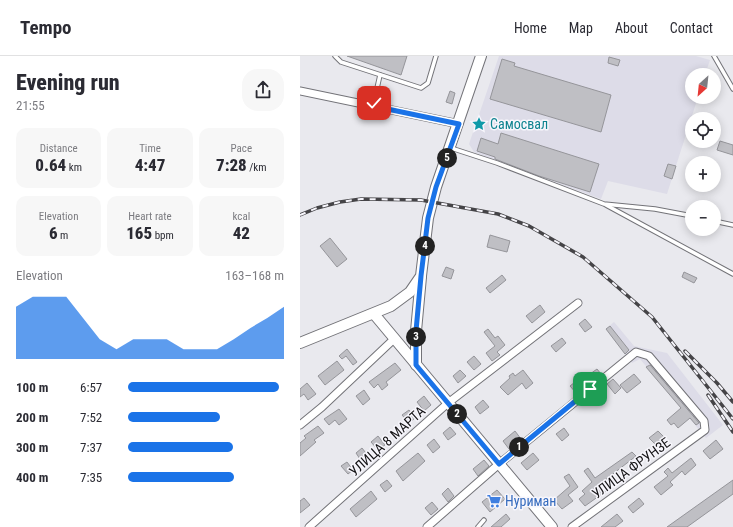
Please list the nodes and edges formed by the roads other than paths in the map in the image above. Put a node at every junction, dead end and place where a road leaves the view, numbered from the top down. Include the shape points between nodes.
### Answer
1 (335, 56) edge
2 (436, 56) edge
3 (481, 56) edge
4 (714, 56) edge
5 (380, 75) junction
6 (733, 89) edge
7 (300, 91) edge
8 (373, 106) junction
9 (459, 124) junction
10 (451, 148) junction
11 (604, 204) junction
12 (685, 215) edge
13 (721, 222) edge
14 (733, 225) edge
15 (733, 274) edge
16 (421, 276) junction
17 (578, 303) dead end
18 (374, 314) junction
19 (394, 339) junction
20 (300, 343) edge
21 (416, 365) junction
22 (448, 403) junction
23 (300, 425) edge
24 (499, 464) junction
25 (484, 520) dead end
26 (309, 527) edge
27 (427, 527) edge
28 (478, 527) edge
29 (552, 527) edge
30 (572, 527) edge

1 - 5 lane via 341,62
2 - 5 lane via 428,83 422,88
3 - 9 main road
4 - 6 lane
5 - 8 lane
7 - 8 street
8 - 9 street
9 - 10 main road
10 - 11 lane
10 - 16 main road via 436,187 428,218
11 - 12 lane
11 - 15 lane
13 - 14 lane
16 - 18 main road via 403,298
16 - 21 main road
17 - 22 street, УЛИЦА 8 МАРТА
18 - 19 main road
18 - 20 main road
19 - 21 main road
19 - 23 street
21 - 22 main road
22 - 24 main road
22 - 26 street, УЛИЦА 8 МАРТА
24 - 27 street
24 - 29 main road
24 - 30 street, УЛИЦА ФРУНЗЕ via 636,352 649,356 704,421 705,430
25 - 28 lane

